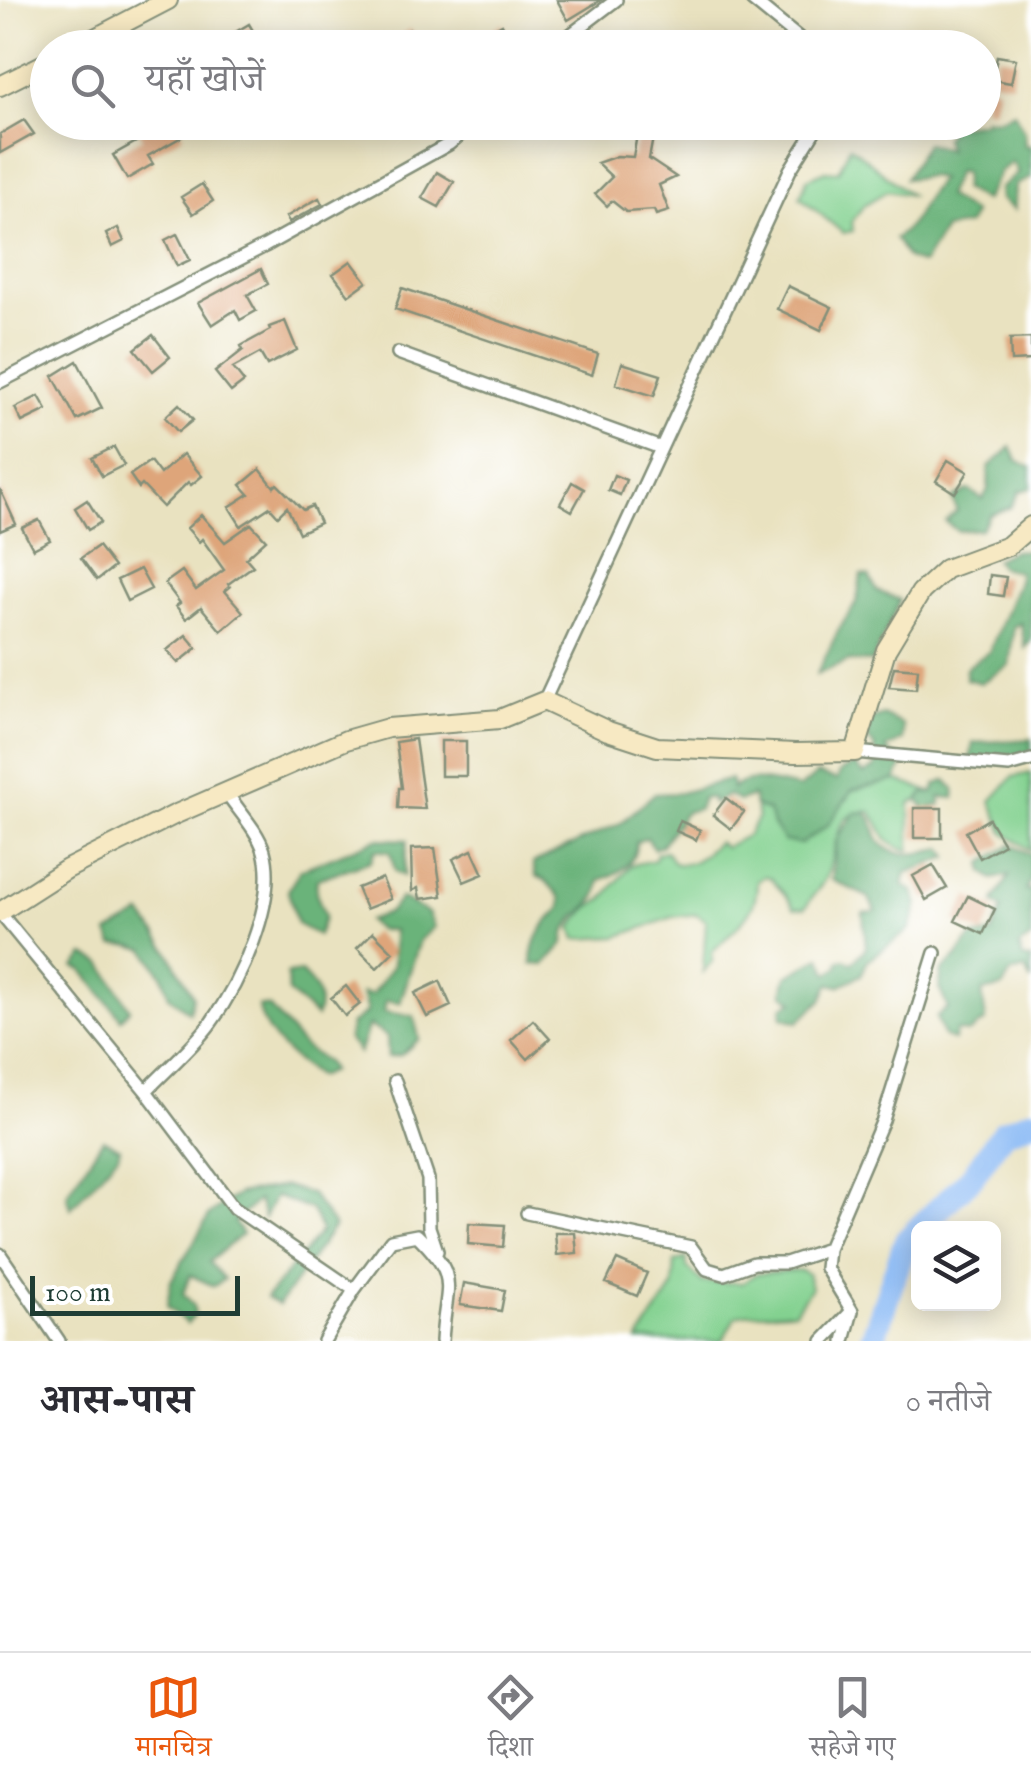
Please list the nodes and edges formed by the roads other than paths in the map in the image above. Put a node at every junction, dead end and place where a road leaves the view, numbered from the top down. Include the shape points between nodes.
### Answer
1 (168, 0) edge
2 (616, 0) edge
3 (752, 0) edge
4 (110, 30) edge
5 (577, 30) edge
6 (790, 30) edge
7 (30, 71) edge
8 (0, 86) edge
9 (454, 140) edge
10 (809, 140) edge
11 (398, 353) dead end
12 (0, 382) edge
13 (661, 448) junction
14 (1031, 526) edge
15 (544, 702) junction
16 (855, 752) junction
17 (1031, 760) edge
18 (226, 792) junction
19 (0, 913) edge
20 (936, 953) dead end
21 (395, 1081) dead end
22 (146, 1091) junction
23 (527, 1213) dead end
24 (828, 1248) junction
25 (0, 1254) edge
26 (438, 1256) junction
27 (354, 1290) junction
28 (852, 1311) junction
29 (59, 1341) edge
30 (324, 1341) edge
31 (442, 1341) edge
32 (823, 1341) edge
33 (844, 1341) edge

1 - 4 street
2 - 5 street
3 - 6 street
7 - 8 street
9 - 12 street
10 - 13 street
11 - 13 street
13 - 15 street
14 - 16 street via 1008,546 946,570 921,592 886,650
15 - 16 street via 657,747
15 - 18 street via 500,719 388,728
16 - 17 street via 1009,766
18 - 19 street via 67,869
18 - 22 street via 263,848 270,886 260,924 210,1024
19 - 22 street
20 - 24 street via 884,1120
21 - 26 street via 428,1179 429,1227
22 - 27 street via 234,1208
23 - 24 street via 691,1247 707,1269 724,1274
24 - 28 street via 826,1268
25 - 29 street
26 - 27 street via 417,1235 391,1240
26 - 31 street via 450,1278
27 - 30 street
28 - 32 street
28 - 33 street

